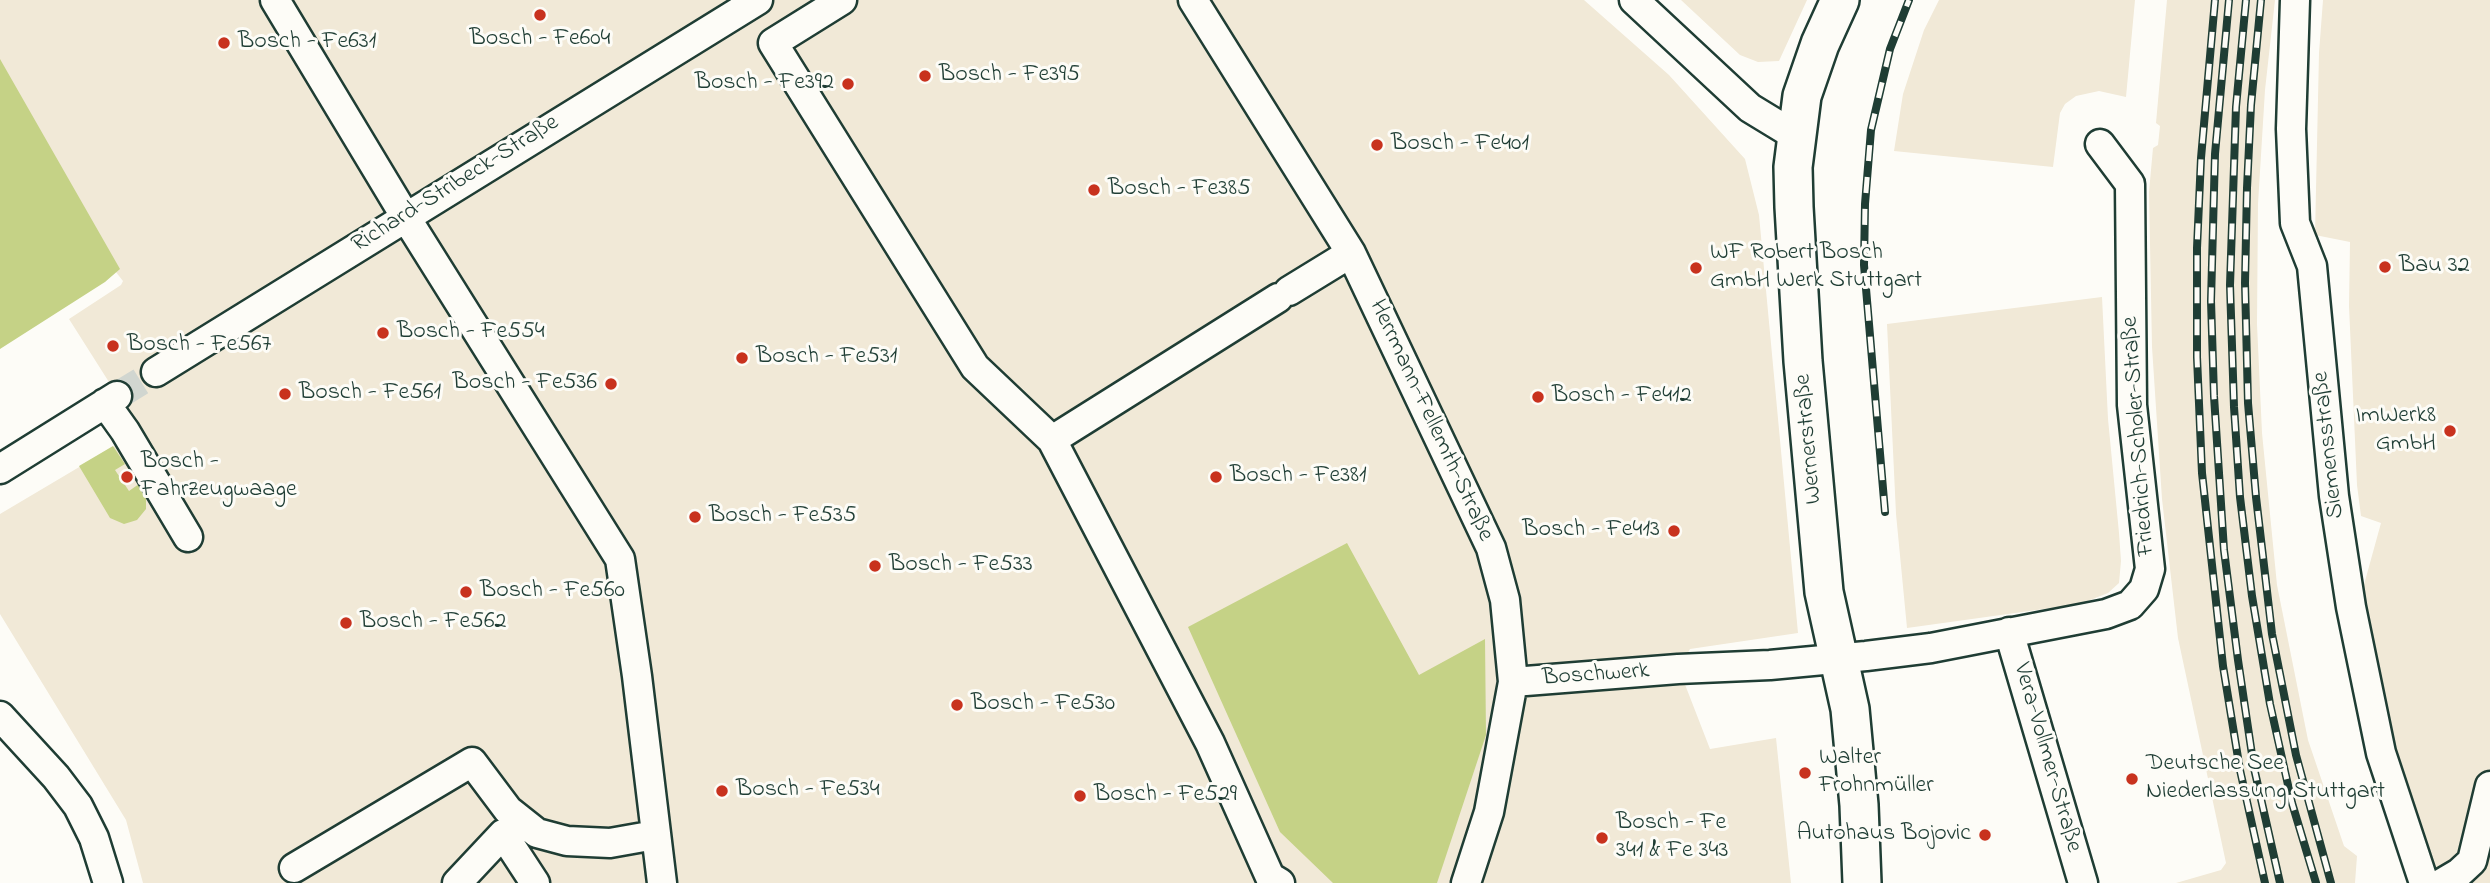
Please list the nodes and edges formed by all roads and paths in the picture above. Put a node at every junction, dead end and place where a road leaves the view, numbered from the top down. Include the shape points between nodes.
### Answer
1 (275, 0) edge
2 (758, 0) edge
3 (842, 0) edge
4 (1193, 0) edge
5 (1633, 0) edge
6 (1840, 0) edge
7 (2295, 0) edge
8 (1796, 136) junction
9 (2100, 144) dead end
10 (405, 216) junction
11 (1351, 253) junction
12 (156, 372) tunnel mouth
13 (1052, 440) junction
14 (0, 468) edge
15 (188, 537) dead end
16 (2009, 632) junction
17 (1840, 659) junction
18 (1513, 681) junction
19 (0, 716) edge
20 (2490, 786) edge
21 (655, 835) junction
22 (295, 868) dead end
23 (108, 883) edge
24 (457, 883) edge
25 (535, 883) edge
26 (662, 883) edge
27 (1280, 883) edge
28 (1466, 883) edge
29 (1862, 883) edge
30 (2083, 883) edge
31 (2424, 883) edge
32 (2442, 883) edge

1 - 10 street
2 - 10 street, Richard-Stribeck-Straße
3 - 13 street via 773,43 975,368
4 - 11 street, Herrmann-Fellemth-Straße
5 - 8 street via 1750,108
6 - 8 main road, Wernerstraße via 1802,96
7 - 31 street, Siemensstraße via 2291,129 2295,223 2312,266 2334,496 2381,753
8 - 17 main road, Wernerstraße via 1794,207 1803,361 1824,592
9 - 16 street, Friedrich-Scholer-Straße via 2130,184 2132,405 2150,569 2144,589 2130,606
10 - 12 street, Richard-Stribeck-Straße
10 - 21 street via 620,559
11 - 13 street
11 - 18 street, Herrmann-Fellemth-Straße via 1491,548 1505,600
13 - 27 street via 1210,743 1270,877
14 - 15 street via 111,399
16 - 17 street, Friedrich-Scholer-Straße
16 - 30 street, Vera-Vollmer-Straße
17 - 18 street, Boschwerk
17 - 29 main road, Wernerstraße via 1853,731
18 - 28 street, Herrmann-Fellemth-Straße via 1489,812
19 - 23 street via 78,806 99,850
20 - 32 street via 2472,861
21 - 22 street via 610,843 567,841 537,833 508,810 472,762
21 - 26 street
24 - 25 street via 503,834

